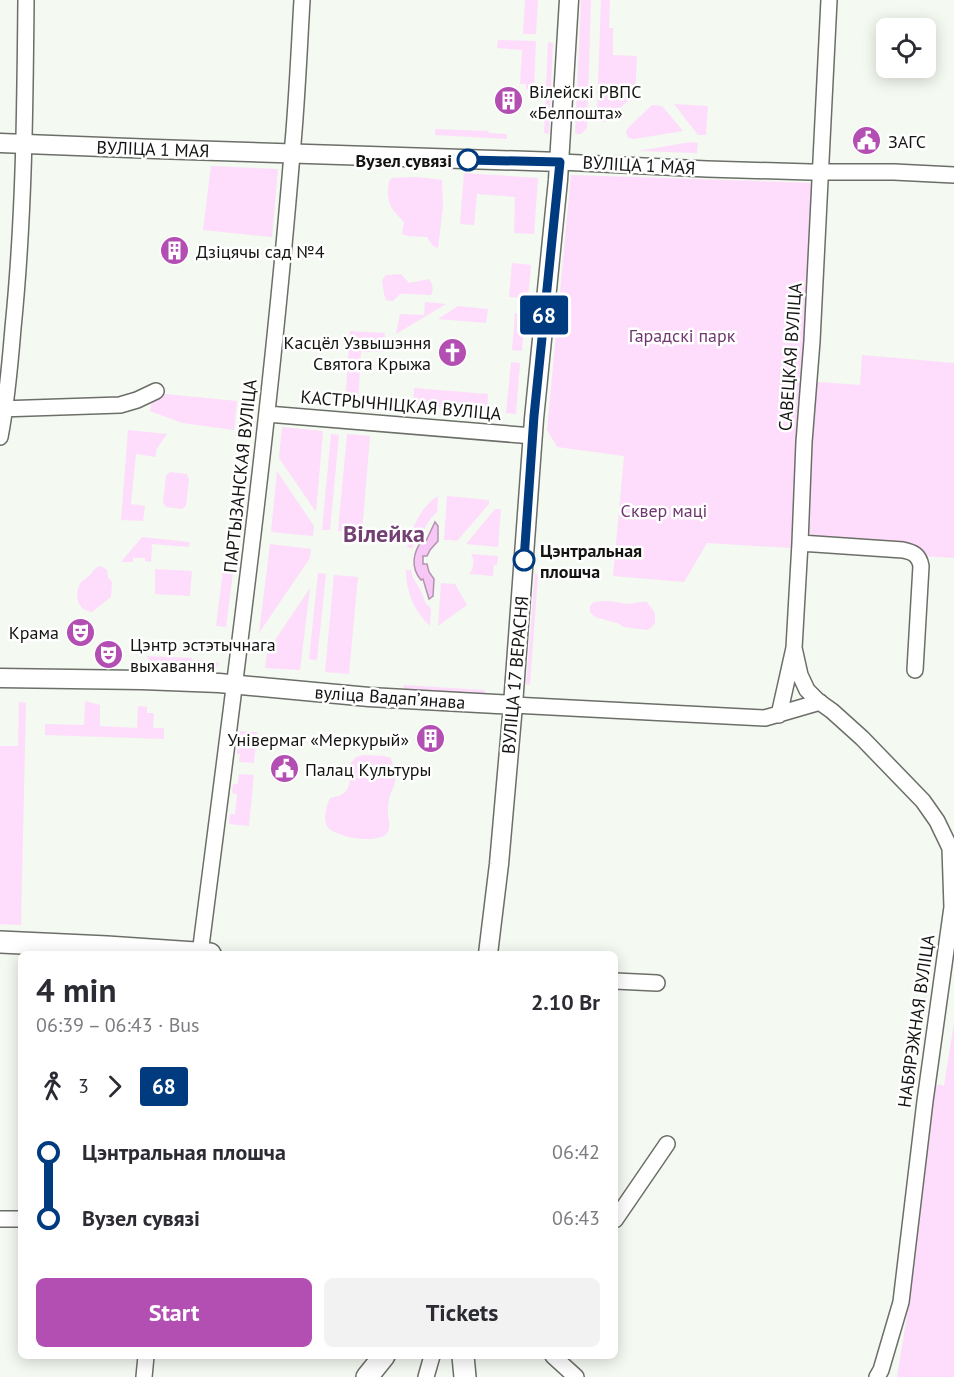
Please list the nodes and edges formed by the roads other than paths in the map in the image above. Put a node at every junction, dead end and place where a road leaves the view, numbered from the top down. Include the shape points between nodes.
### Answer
1 (26, 0) edge
2 (302, 0) edge
3 (569, 0) edge
4 (829, 0) edge
5 (0, 143) edge
6 (24, 144) junction
7 (292, 153) junction
8 (560, 162) junction
9 (821, 171) junction
10 (954, 175) edge
11 (156, 391) dead end
12 (3, 409) edge
13 (267, 414) junction
14 (533, 436) junction
15 (0, 437) edge
16 (800, 543) junction
17 (794, 648) junction
18 (915, 670) dead end
19 (0, 678) edge
20 (234, 684) junction
21 (513, 705) junction
22 (826, 707) junction
23 (779, 715) junction
24 (0, 942) edge
25 (160, 951) edge
26 (200, 951) edge
27 (488, 951) edge
28 (618, 981) edge
29 (657, 983) dead end
30 (667, 1144) dead end
31 (618, 1216) edge
32 (0, 1219) edge
33 (18, 1220) edge
34 (146, 1359) edge
35 (382, 1359) edge
36 (431, 1359) edge
37 (463, 1359) edge
38 (556, 1359) edge
39 (144, 1377) edge
40 (367, 1377) edge
41 (426, 1377) edge
42 (465, 1377) edge
43 (576, 1377) edge
44 (877, 1377) edge

1 - 6 street
2 - 7 street, ПАРТЫЗАНСКАЯ ВУЛІЦА
3 - 8 street, ВУЛІЦА 17 ВЕРАСНЯ
4 - 9 street, САВЕЦКАЯ ВУЛІЦА
5 - 6 street, ВУЛІЦА 1 МАЯ
6 - 7 street, ВУЛІЦА 1 МАЯ
6 - 12 street via 18,281
7 - 8 street, ВУЛІЦА 1 МАЯ
7 - 13 street, ПАРТЫЗАНСКАЯ ВУЛІЦА
8 - 9 street, ВУЛІЦА 1 МАЯ
8 - 14 street, ВУЛІЦА 17 ВЕРАСНЯ
9 - 10 street, ВУЛІЦА 1 МАЯ
9 - 16 street, САВЕЦКАЯ ВУЛІЦА
11 - 12 street via 120,405
12 - 15 street
13 - 14 street, КАСТРЫЧНІЦКАЯ ВУЛІЦА
13 - 20 street, ПАРТЫЗАНСКАЯ ВУЛІЦА
14 - 21 street, ВУЛІЦА 17 ВЕРАСНЯ
16 - 17 street, САВЕЦКАЯ ВУЛІЦА
16 - 18 street via 912,551 921,566
17 - 22 street, НАБЯРЭЖНАЯ ВУЛІЦА via 807,690
17 - 23 street, САВЕЦКАЯ ВУЛІЦА
19 - 20 street, вуліца Вадапʼянава
20 - 21 street, вуліца Вадапʼянава
20 - 26 street, ПАРТЫЗАНСКАЯ ВУЛІЦА
21 - 23 street, вуліца Вадапʼянава via 748,718
21 - 27 street, ВУЛІЦА 17 ВЕРАСНЯ
22 - 23 street
22 - 44 street, НАБЯРЭЖНАЯ ВУЛІЦА via 862,738 922,801 945,835 951,860 952,907 901,1302
24 - 25 main road
28 - 29 street
30 - 31 street
32 - 33 street
34 - 39 street
35 - 40 main road
36 - 41 street
37 - 42 main road
38 - 43 street

